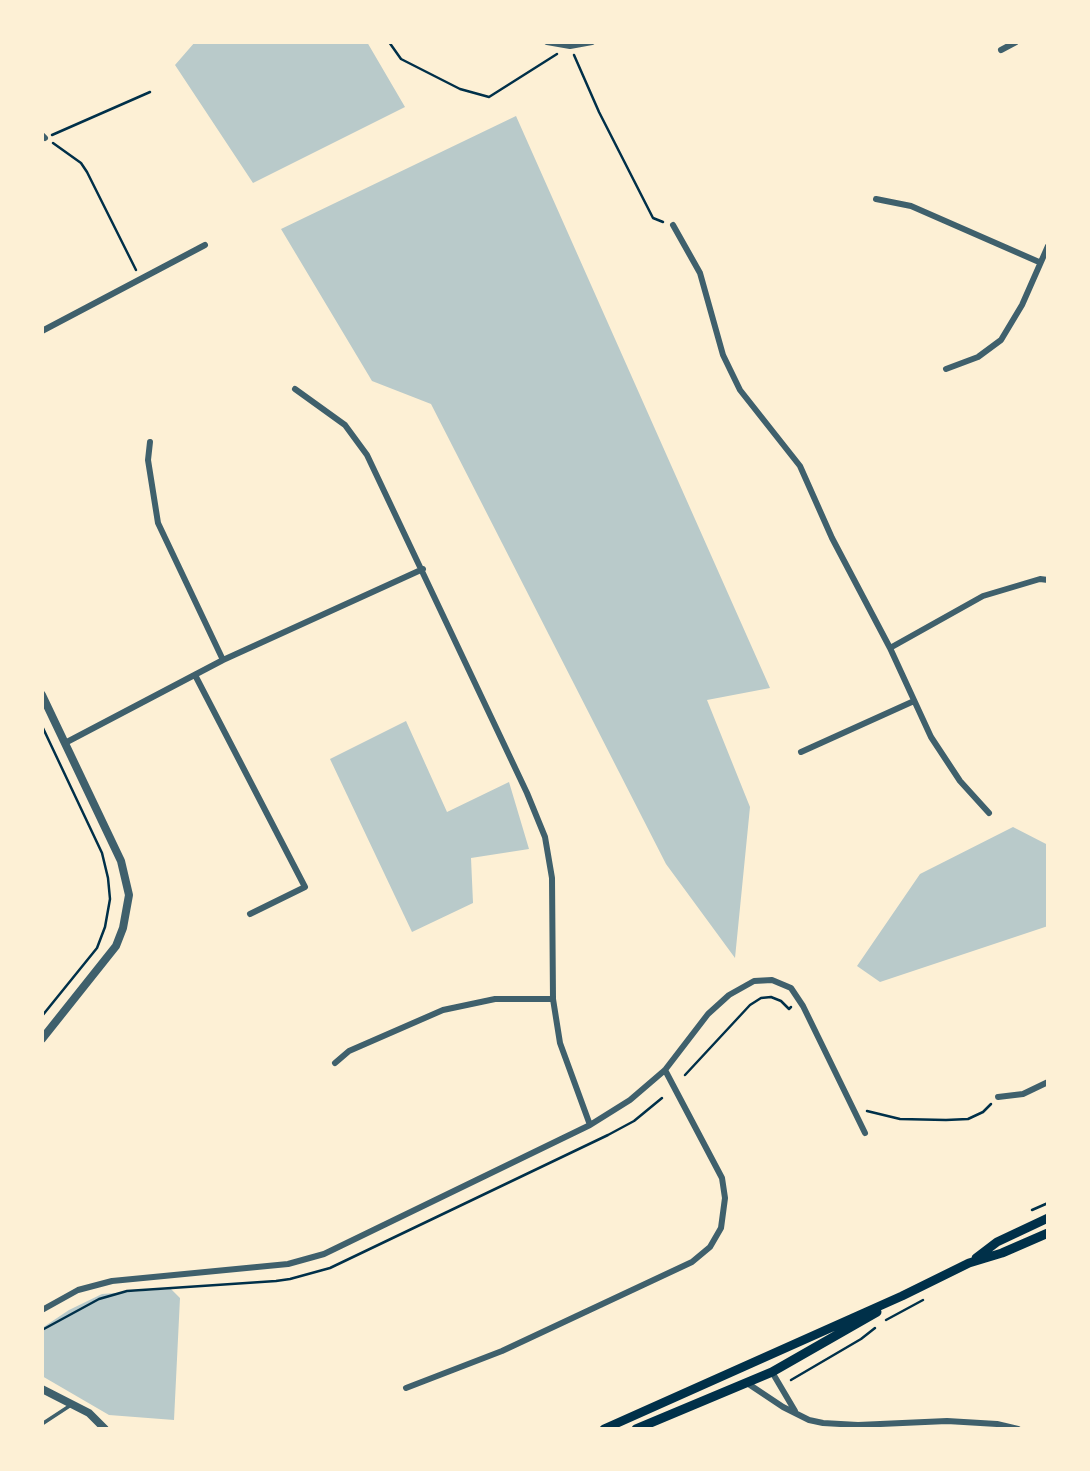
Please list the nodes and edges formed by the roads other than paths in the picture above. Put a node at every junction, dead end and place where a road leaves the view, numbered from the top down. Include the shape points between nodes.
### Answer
1 (547, 42) edge
2 (592, 42) edge
3 (1016, 42) edge
4 (1001, 50) dead end
5 (876, 199) dead end
6 (673, 225) road end
7 (205, 245) dead end
8 (1048, 246) edge
9 (1040, 262) junction
10 (42, 331) edge
11 (946, 369) dead end
12 (295, 389) dead end
13 (150, 442) dead end
14 (423, 569) junction
15 (1048, 580) edge
16 (890, 648) junction
17 (223, 660) junction
18 (195, 675) junction
19 (42, 695) edge
20 (914, 701) junction
21 (65, 743) junction
22 (801, 752) dead end
23 (989, 813) dead end
24 (250, 914) dead end
25 (553, 999) junction
26 (42, 1039) edge
27 (335, 1063) dead end
28 (665, 1070) junction
29 (1048, 1082) edge
30 (998, 1097) road end
31 (590, 1125) junction
32 (865, 1133) dead end
33 (1048, 1218) edge
34 (1048, 1233) edge
35 (970, 1263) junction
36 (902, 1296) junction
37 (42, 1310) edge
38 (744, 1367) junction
39 (772, 1371) junction
40 (747, 1383) junction
41 (406, 1388) dead end
42 (42, 1389) edge
43 (71, 1405) junction
44 (796, 1413) junction
45 (42, 1424) edge
46 (105, 1429) edge
47 (604, 1429) edge
48 (636, 1429) edge
49 (1018, 1429) edge

1 - 2 street via 570,46
3 - 4 street
5 - 9 street via 911,205
6 - 16 street via 700,274 723,355 740,390 800,466
7 - 10 street
8 - 9 street
9 - 11 street via 1001,340 978,357
12 - 14 street via 345,425 367,455
13 - 17 street via 148,460 158,523
14 - 17 street
14 - 25 street via 545,838 552,877
15 - 16 street via 983,596
16 - 20 street
17 - 18 street
18 - 21 street
18 - 24 street via 305,887
19 - 21 street
20 - 22 street
20 - 23 street via 930,737
21 - 26 street via 121,861 128,911 116,946
25 - 27 street via 495,999 443,1010 349,1051
25 - 31 street via 560,1044
28 - 31 street
28 - 32 street via 708,1014 738,988 772,980 791,988 800,1000
28 - 41 street via 722,1178 721,1228 710,1247 692,1262 502,1351
29 - 30 street via 1023,1094
31 - 37 street via 324,1254 288,1264 112,1281 78,1290
33 - 35 main road via 997,1242
34 - 35 main road
35 - 36 main road
36 - 38 main road
36 - 39 main road
38 - 39 main road
38 - 47 main road
39 - 40 main road
39 - 44 street
40 - 44 street
40 - 48 main road
42 - 43 street
43 - 45 lane
43 - 46 street via 89,1413
44 - 49 street via 840,1425 947,1421

